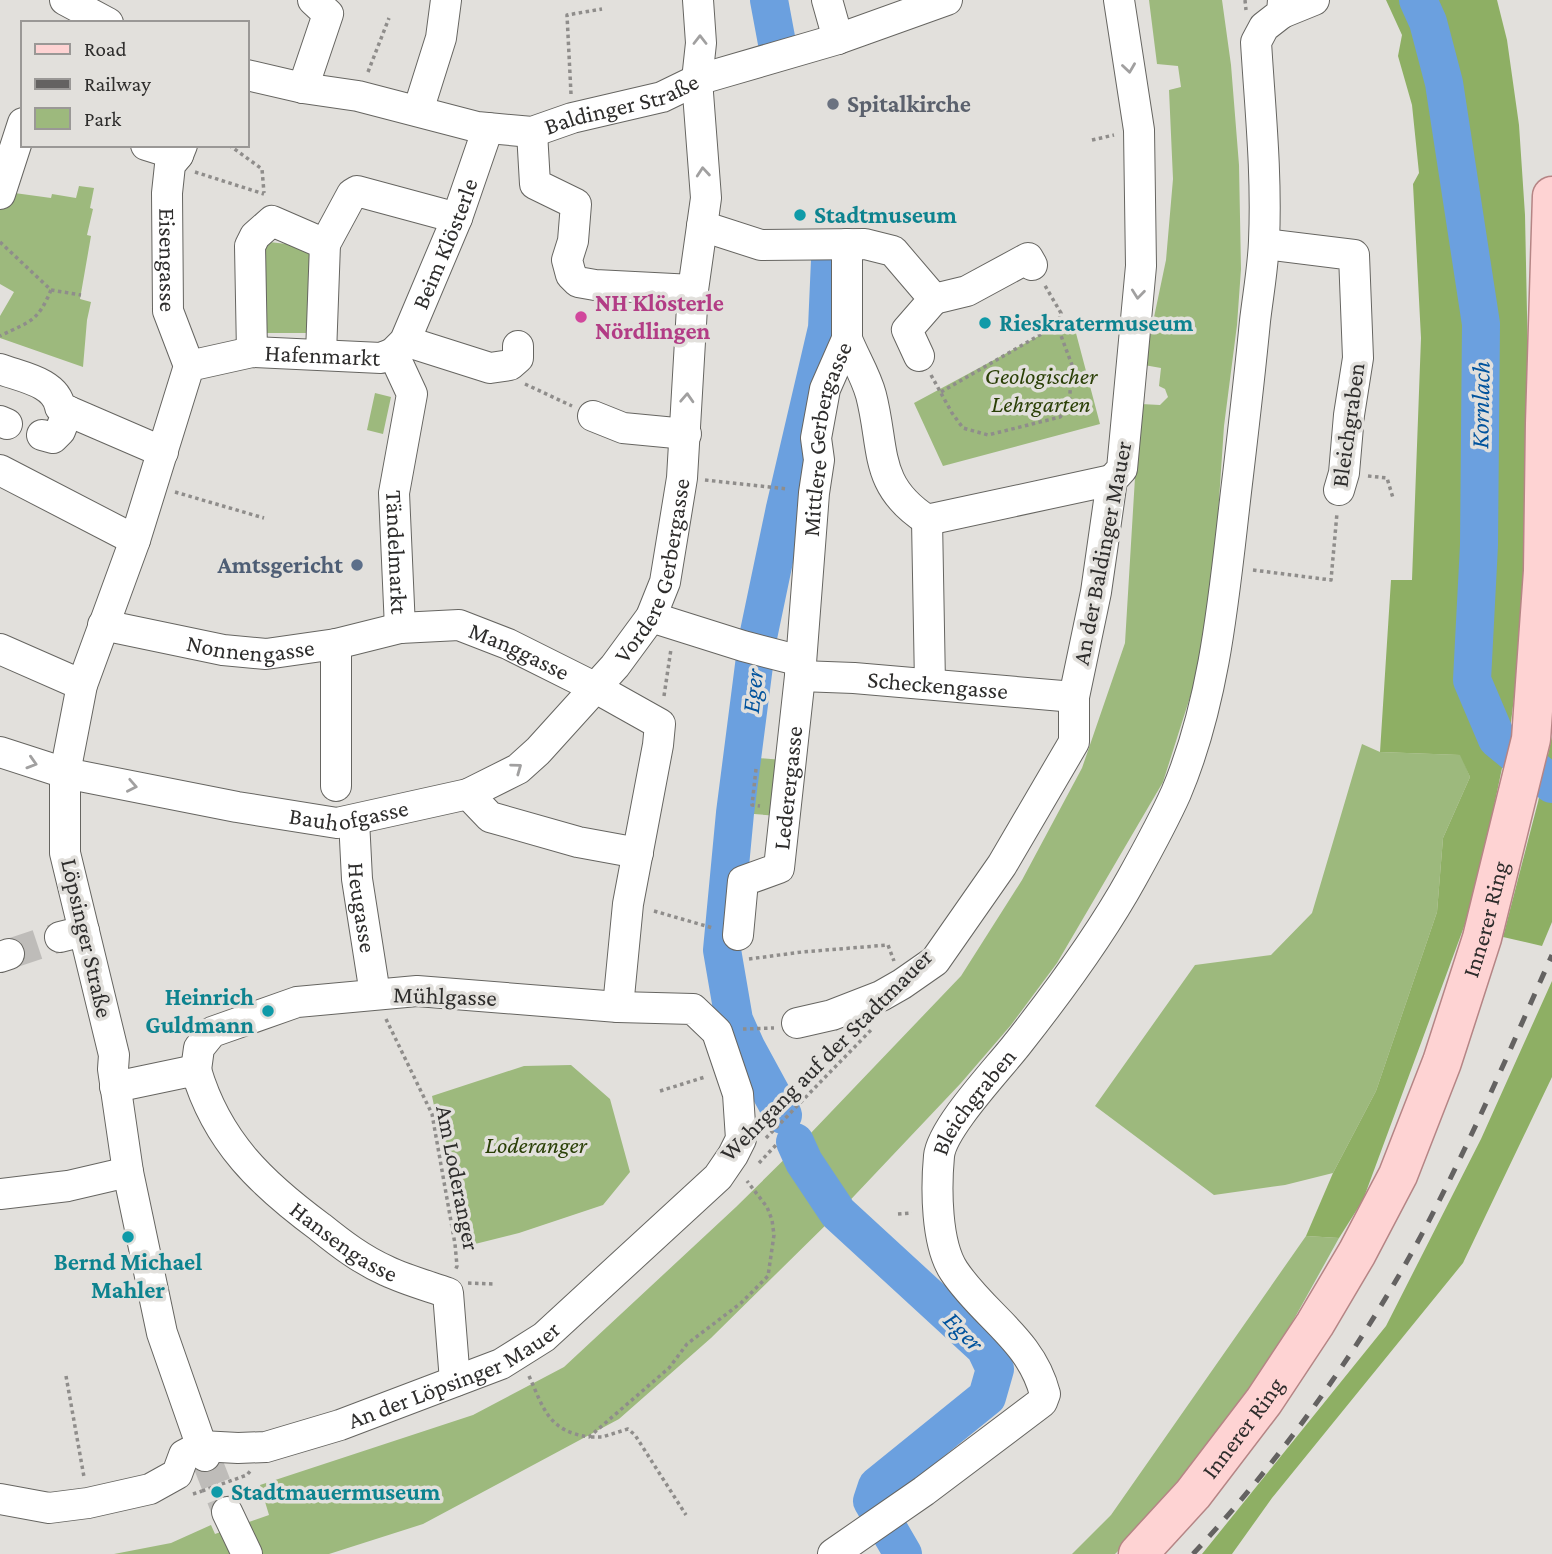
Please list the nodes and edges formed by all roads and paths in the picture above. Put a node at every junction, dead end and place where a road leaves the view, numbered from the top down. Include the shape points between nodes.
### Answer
1 (66, 0) edge
2 (313, 0) edge
3 (446, 0) edge
4 (698, 0) edge
5 (827, 0) edge
6 (947, 0) edge
7 (1119, 0) edge
8 (1314, 0) edge
9 (1282, 6) edge
10 (602, 9) dead end
11 (389, 19) dead end
12 (59, 21) edge
13 (104, 21) edge
14 (838, 40) junction
15 (248, 75) edge
16 (697, 80) junction
17 (303, 88) junction
18 (358, 96) junction
19 (418, 111) junction
20 (572, 118) junction
21 (488, 128) junction
22 (21, 129) edge
23 (532, 132) junction
24 (152, 147) edge
25 (232, 147) edge
26 (177, 155) edge
27 (0, 194) edge
28 (1552, 196) edge
29 (268, 208) junction
30 (457, 218) junction
31 (702, 226) junction
32 (0, 242) edge
33 (325, 244) junction
34 (847, 244) junction
35 (1264, 244) junction
36 (1032, 265) joint
37 (51, 290) junction
38 (693, 290) junction
39 (81, 295) dead end
40 (934, 299) junction
41 (1550, 314) edge
42 (1056, 325) junction
43 (0, 336) edge
44 (846, 339) junction
45 (399, 347) junction
46 (252, 352) junction
47 (321, 354) junction
48 (493, 354) joint
49 (919, 356) joint
50 (189, 366) junction
51 (0, 369) edge
52 (941, 392) junction
53 (68, 411) junction
54 (582, 411) joint
55 (686, 434) junction
56 (42, 435) dead end
57 (163, 452) junction
58 (0, 470) edge
59 (682, 478) junction
60 (1112, 480) junction
61 (1341, 482) junction
62 (152, 485) junction
63 (775, 486) dead end
64 (1393, 498) dead end
65 (264, 517) dead end
66 (927, 520) junction
67 (135, 540) junction
68 (1227, 567) junction
69 (805, 616) joint
70 (663, 622) junction
71 (103, 625) junction
72 (400, 628) junction
73 (336, 644) junction
74 (0, 649) edge
75 (800, 668) junction
76 (930, 684) junction
77 (82, 685) junction
78 (594, 687) junction
79 (1074, 697) junction
80 (660, 724) junction
81 (0, 752) edge
82 (65, 773) junction
83 (468, 794) junction
84 (341, 809) junction
85 (638, 853) junction
86 (628, 904) junction
87 (727, 932) junction
88 (375, 994) junction
89 (887, 1001) junction
90 (618, 1007) junction
91 (797, 1023) dead end
92 (767, 1029) dead end
93 (729, 1031) junction
94 (728, 1070) junction
95 (200, 1083) junction
96 (116, 1087) junction
97 (660, 1091) dead end
98 (762, 1143) dead end
99 (128, 1172) junction
100 (744, 1177) dead end
101 (0, 1194) edge
102 (448, 1293) junction
103 (528, 1375) dead end
104 (66, 1376) dead end
105 (455, 1381) junction
106 (589, 1437) junction
107 (203, 1451) junction
108 (251, 1471) dead end
109 (202, 1491) dead end
110 (0, 1499) edge
111 (88, 1503) junction
112 (228, 1513) tunnel mouth
113 (686, 1515) dead end
114 (839, 1551) edge
115 (247, 1554) edge
116 (1138, 1554) edge

1 - 12 street
1 - 13 street
2 - 17 street via 328,14
3 - 19 street via 441,38
16 -> 4 street, Vordere Gerbergasse via 701,43
5 - 14 street
6 - 14 street, Baldinger Straße
7 -> 60 street, An der Baldinger Mauer via 1139,130 1141,266 1122,470
8 - 9 street
9 - 35 street, Bleichgraben via 1256,42 1265,180
10 - 20 path via 567,15
11 - 18 path
14 - 16 street, Baldinger Straße
15 - 17 street, Baldinger Straße
16 - 20 street, Baldinger Straße via 662,97
31 -> 16 street, Vordere Gerbergasse via 706,198
17 - 18 street, Baldinger Straße
18 - 19 street, Baldinger Straße
19 - 21 street, Baldinger Straße
20 - 23 street, Baldinger Straße
21 - 23 street, Baldinger Straße
21 - 30 street, Beim Klösterle
22 - 27 street
23 - 38 street via 535,184 576,204 567,260 578,282
24 - 26 street
25 - 29 path via 262,169
26 - 29 path
26 - 50 street, Eisengasse via 166,217 169,312
28 - 41 main road, Innerer Ring
29 - 33 street
29 - 46 street via 250,246
30 - 33 street via 357,191
30 - 45 street, Beim Klösterle
31 - 34 street via 761,246
31 - 38 street, Vordere Gerbergasse
32 - 37 path
33 - 47 street
34 - 40 street via 893,251
34 - 44 street, Mittlere Gerbergasse
35 - 61 street, Bleichgraben via 1354,255 1358,358
35 - 68 street, Bleichgraben
36 - 40 street via 1028,258 967,291
36 - 42 path via 1061,313
37 - 39 path
37 - 43 path via 33,320
55 -> 38 street, Vordere Gerbergasse
40 - 49 street via 907,330
41 - 116 main road, Innerer Ring via 1543,570 1531,739 1482,938 1442,1062 1398,1175 1315,1324 1193,1494
42 - 52 path
42 - 52 path via 1072,365 1069,407 1060,417 988,435 963,428
44 - 66 street via 870,394 884,470 909,509
44 - 69 street, Mittlere Gerbergasse via 825,389 817,438
45 - 47 street, Hafenmarkt via 381,358
45 - 48 street
45 - 72 street, Tändelmarkt via 412,394 394,493
46 - 47 street, Hafenmarkt
46 - 50 street
48 - 54 path
49 - 52 path
50 - 57 street, Löpsinger Straße
51 - 53 street via 52,388 60,407
53 - 56 street via 53,438
53 - 57 street
54 - 55 street via 623,428
55 - 59 street, Vordere Gerbergasse
57 - 62 street, Löpsinger Straße
58 - 67 street
59 - 63 path
59 - 70 street, Vordere Gerbergasse
60 - 66 street
60 - 79 street, An der Baldinger Mauer via 1096,592
61 - 64 path via 1387,478
61 - 68 path, Bleichgraben via 1331,580
62 - 65 path
62 - 67 street, Löpsinger Straße
66 - 76 street
67 - 71 street, Löpsinger Straße
68 - 114 street, Bleichgraben via 1212,671 1176,793 1090,947 953,1125 939,1151 939,1209 944,1247 953,1269 1029,1355 1041,1377 1042,1402
69 - 75 street, Lederergasse
70 - 75 street, Scheckengasse via 755,649
70 - 78 street, Vordere Gerbergasse
70 - 80 path
71 - 73 street, Nonnengasse via 223,650 266,654
71 - 77 street, Löpsinger Straße
72 - 73 street, Nonnengasse
72 - 78 street, Manggasse via 459,625 508,643
73 - 84 street, Heugasse
74 - 77 street
75 - 76 street, Scheckengasse
75 - 87 street, Lederergasse via 779,868 744,881
76 - 79 street, Scheckengasse
77 - 82 street, Löpsinger Straße
78 - 80 street, Vordere Gerbergasse
83 -> 78 street, Bauhofgasse via 517,769
79 - 89 street, An der Baldinger Mauer via 1074,741 1002,865 935,961
80 - 85 street
81 -> 82 street, Bauhofgasse
82 -> 84 street, Bauhofgasse via 237,807
82 - 96 street, Löpsinger Straße via 72,934 114,1055
83 - 84 street, Bauhofgasse
83 - 85 street via 490,817
84 - 88 street, Heugasse
85 - 86 street
86 - 87 path
86 - 90 street
87 - 89 path via 740,960 888,945
88 - 90 street, Mühlgasse via 417,991
88 - 95 street, Mühlgasse via 297,1002 212,1032 199,1048
88 - 102 path, Am Loderanger via 432,1114 457,1266
89 - 91 street, An der Baldinger Mauer
89 - 98 path, Wehrgang auf der Stadtmauer
90 - 93 street, Mühlgasse via 693,1009
92 - 93 path
93 - 94 street, An der Löpsinger Mauer
94 - 97 path
94 - 105 street, An der Löpsinger Mauer via 738,1094 741,1139 718,1177 544,1337 501,1364
95 - 96 street
95 - 102 street, Hansengasse via 234,1146 277,1195 356,1255
96 - 99 street, Löpsinger Straße
99 - 101 street via 68,1186
99 - 107 street, Löpsinger Straße via 162,1333
100 - 106 path via 768,1207 772,1220 768,1276
102 - 105 street
103 - 106 path via 553,1423 563,1431
104 - 111 path
105 - 107 street, An der Löpsinger Mauer via 340,1425 266,1447
106 - 113 path via 628,1429
107 - 111 street via 184,1455 177,1474 150,1489
108 - 109 path, bridge
110 - 111 street via 49,1508
112 - 115 street

